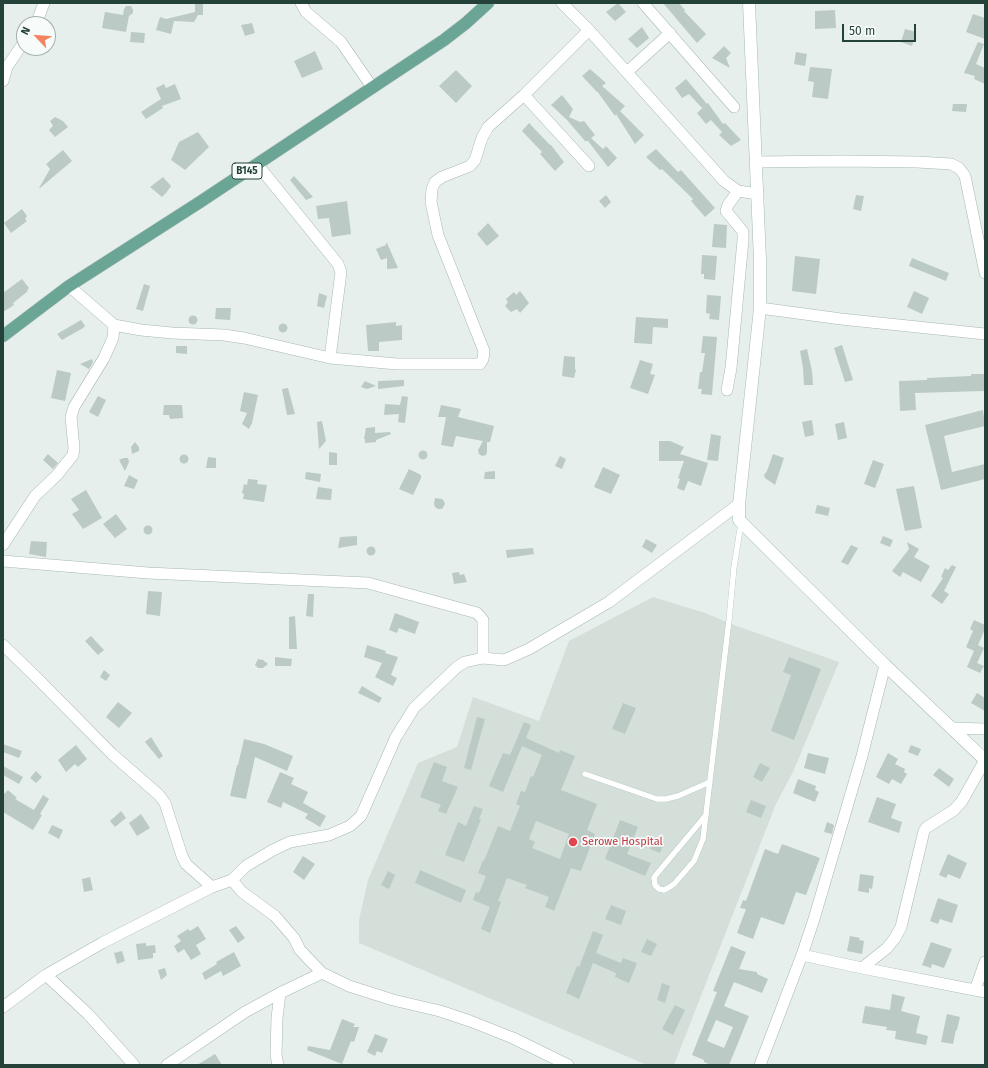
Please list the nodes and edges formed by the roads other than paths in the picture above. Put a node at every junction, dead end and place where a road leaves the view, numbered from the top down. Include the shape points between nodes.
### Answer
1 (44, 3) edge
2 (300, 3) edge
3 (488, 3) edge
4 (562, 3) edge
5 (643, 3) edge
6 (749, 3) edge
7 (39, 16) edge
8 (589, 30) junction
9 (670, 33) junction
10 (16, 54) edge
11 (627, 72) junction
12 (3, 81) edge
13 (372, 87) junction
14 (524, 95) junction
15 (734, 107) dead end
16 (756, 162) junction
17 (258, 164) junction
18 (588, 166) dead end
19 (738, 191) junction
20 (758, 194) junction
21 (985, 273) edge
22 (69, 286) junction
23 (760, 308) junction
24 (114, 325) junction
25 (985, 334) edge
26 (3, 336) edge
27 (330, 358) junction
28 (727, 390) dead end
29 (739, 504) junction
30 (741, 523) junction
31 (3, 545) edge
32 (3, 561) edge
33 (3, 645) edge
34 (483, 658) junction
35 (885, 665) junction
36 (952, 728) junction
37 (985, 729) edge
38 (985, 760) edge
39 (585, 774) dead end
40 (710, 782) junction
41 (706, 815) junction
42 (232, 880) junction
43 (212, 887) junction
44 (802, 955) junction
45 (985, 962) edge
46 (862, 968) junction
47 (322, 973) junction
48 (46, 975) junction
49 (980, 991) edge
50 (280, 993) junction
51 (3, 1007) edge
52 (134, 1065) edge
53 (167, 1065) edge
54 (278, 1065) edge
55 (568, 1065) edge
56 (760, 1065) edge

1 - 7 street
2 - 13 street via 306,12 341,42
3 - 13 main road, B145 via 444,40
4 - 8 street
5 - 9 street
6 - 16 street
8 - 11 street
8 - 14 street
9 - 11 street
9 - 15 street
10 - 12 street via 7,67
11 - 19 street via 724,181
13 - 17 main road, B145
14 - 18 street
14 - 27 street via 488,127 475,160 470,166 442,176 432,189 431,202 438,234 484,351 480,364 415,364
16 - 20 street
16 - 21 street via 873,161 951,164 959,168 965,176
17 - 22 main road, B145
17 - 27 street via 338,264 341,272
19 - 20 street
19 - 28 street via 726,211 743,232 744,240
20 - 23 street
22 - 24 street
22 - 26 main road, B145
23 - 25 street via 841,320
23 - 29 street
24 - 27 street via 244,338
24 - 31 street via 114,338 74,408 73,455 36,496
29 - 30 street via 738,516
29 - 34 street via 610,602 512,657 504,660
30 - 35 street
30 - 40 lane
32 - 34 street via 148,573 368,583 477,613 483,620
33 - 43 street via 112,754 159,795 165,803 186,864
34 - 42 street via 465,662 457,667 414,708 396,737 361,816 350,826 336,832 290,842 246,866
35 - 36 street
35 - 44 street via 862,756
36 - 37 street
36 - 38 street
38 - 46 street via 962,801 954,810 924,831 901,927 887,948
39 - 40 lane via 657,799 678,796
40 - 41 lane
41 - 41 lane via 703,839 694,861 674,884 664,890 659,889 655,885 655,876
42 - 43 street
42 - 47 street via 242,892 275,916 294,938 300,950
43 - 48 street
44 - 46 street
44 - 56 street
45 - 49 street
46 - 49 street
47 - 50 street
47 - 55 street via 349,986 392,1000 470,1021
48 - 51 street
48 - 52 street via 88,1014
50 - 53 street via 245,1012
50 - 54 street via 277,1018

